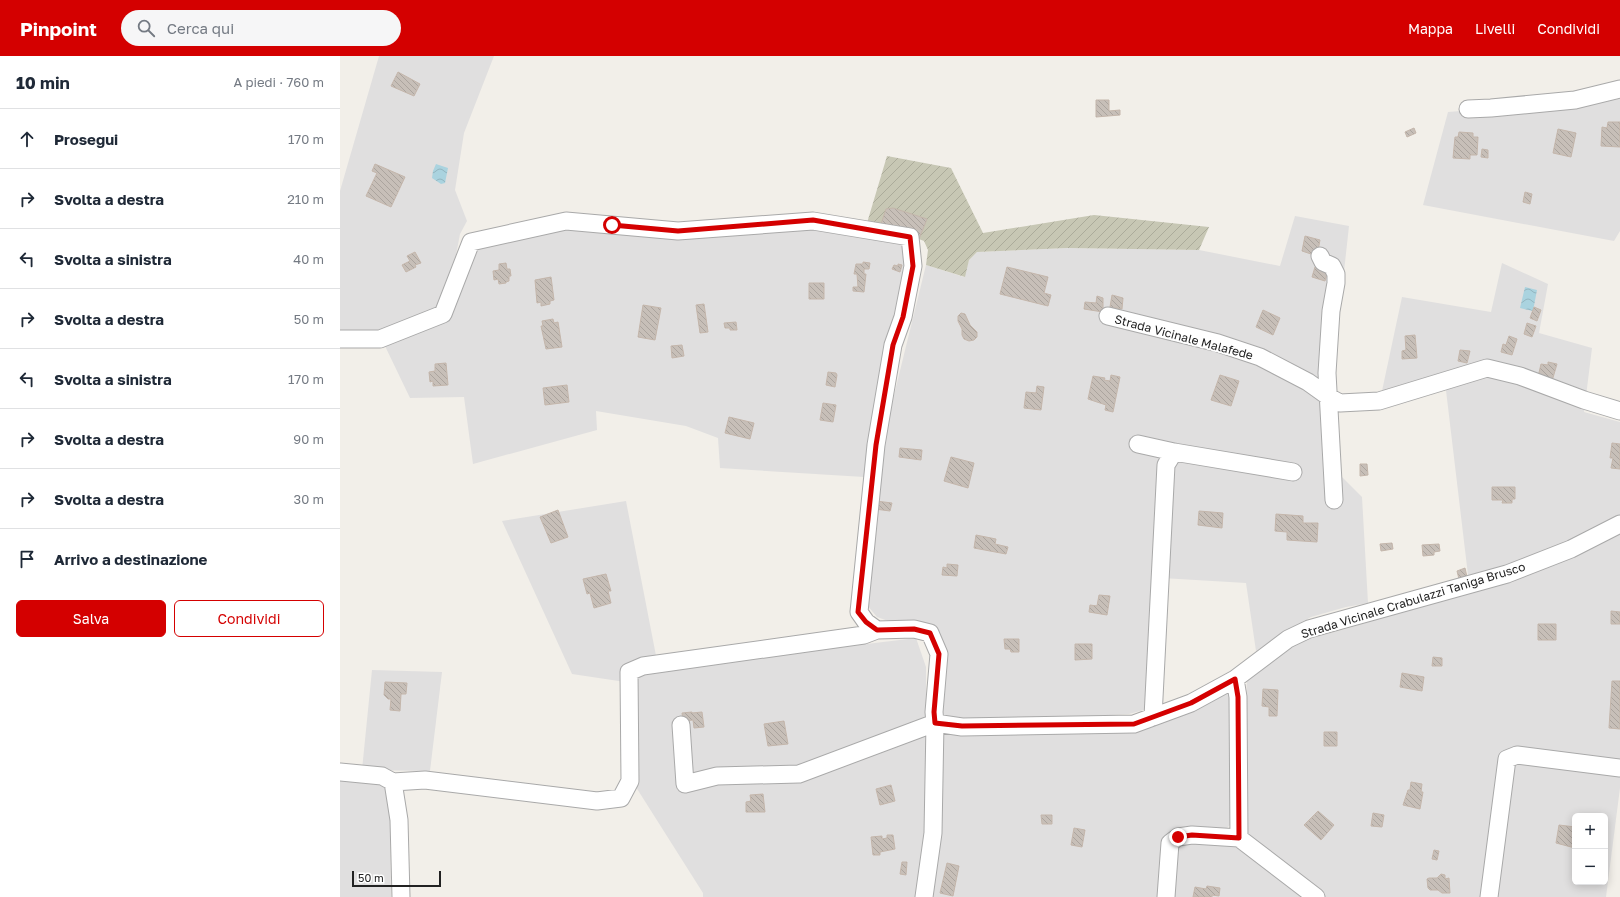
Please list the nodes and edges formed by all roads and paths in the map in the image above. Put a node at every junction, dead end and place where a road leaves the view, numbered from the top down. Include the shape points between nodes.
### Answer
1 (1620, 89) edge
2 (1468, 109) dead end
3 (1320, 256) dead end
4 (1108, 316) dead end
5 (340, 339) edge
6 (1329, 397) junction
7 (1620, 411) edge
8 (1138, 444) dead end
9 (1174, 452) junction
10 (1293, 472) dead end
11 (1334, 500) dead end
12 (1620, 524) edge
13 (877, 630) junction
14 (1235, 679) junction
15 (1153, 717) junction
16 (935, 723) junction
17 (681, 725) dead end
18 (1620, 768) edge
19 (340, 772) edge
20 (393, 782) junction
21 (1239, 838) junction
22 (401, 897) edge
23 (924, 897) edge
24 (1166, 897) edge
25 (1316, 897) edge
26 (1489, 897) edge

1 - 2 street via 1575,100
3 - 6 street via 1323,262 1332,266 1336,274 1327,373
4 - 6 street, Strada Vicinale Malafede via 1218,343 1260,357 1308,382
5 - 13 street via 380,339 443,314 471,242 566,221 678,231 813,220 910,237 913,266 903,317 893,345 876,445 858,612
6 - 7 street, Strada Vicinale Malafede via 1340,403 1379,401 1486,368 1520,376
6 - 11 street
8 - 9 street
9 - 10 street
9 - 15 street via 1166,466
12 - 14 street, Strada Vicinale Crabulazzi Taniga Brusco via 1571,549 1507,574 1309,629 1288,639
13 - 16 street via 914,629 930,633 939,654
13 - 20 street via 643,666 629,672 630,781 621,798 597,801 433,781
14 - 15 street, Strada Vicinale Crabulazzi Taniga Brusco via 1191,703
14 - 21 street via 1238,697
15 - 16 street, Strada Vicinale Crabulazzi Taniga Brusco via 1134,724 962,726
16 - 17 street via 799,774 718,776 685,784
16 - 23 street via 933,832
18 - 26 street via 1517,755 1508,759
19 - 20 street via 382,776
20 - 22 street via 399,820
21 - 24 street via 1192,835 1178,837 1170,843
21 - 25 street

